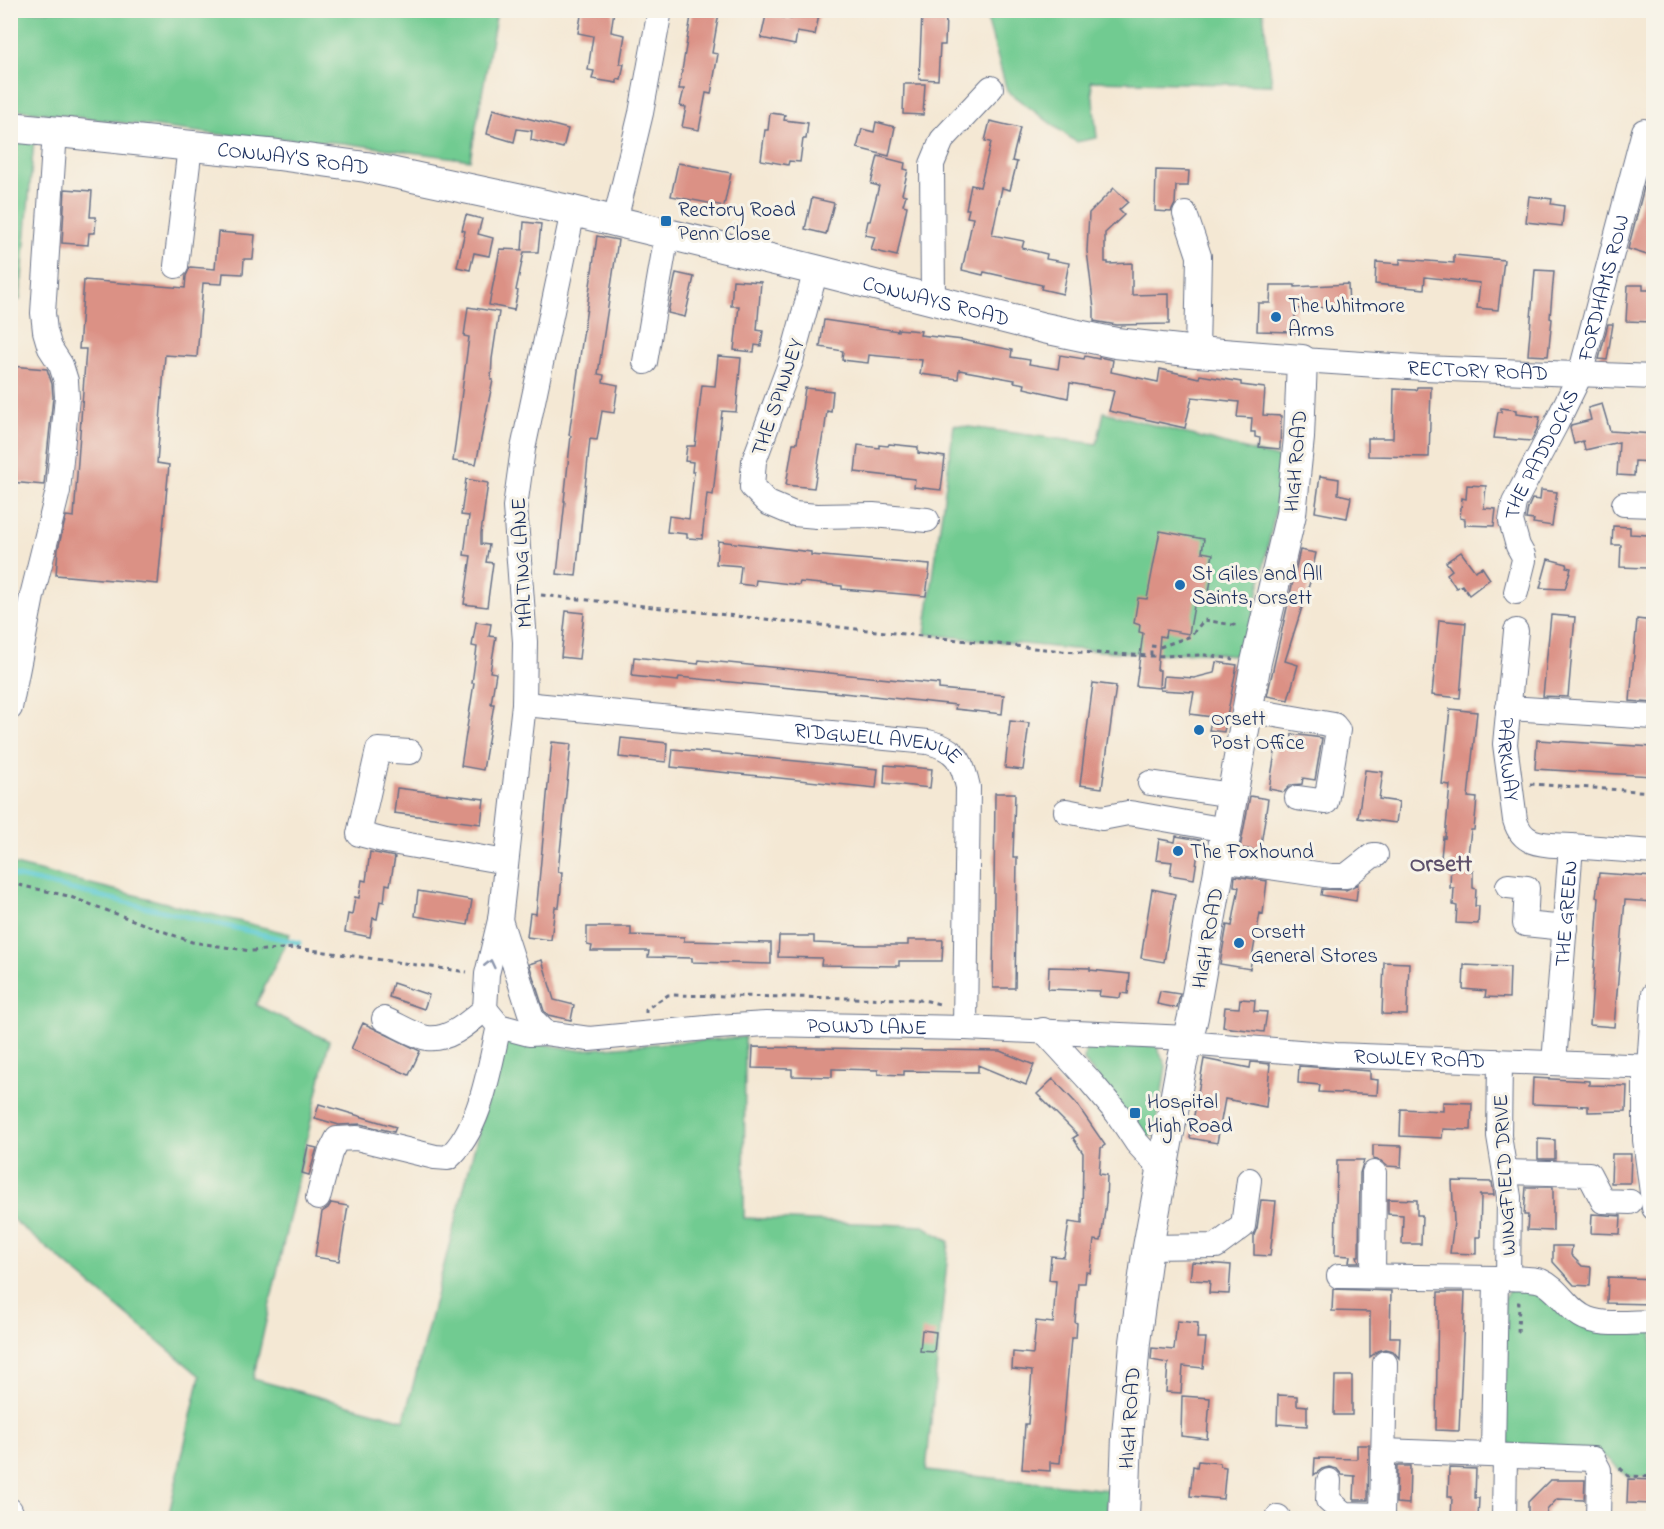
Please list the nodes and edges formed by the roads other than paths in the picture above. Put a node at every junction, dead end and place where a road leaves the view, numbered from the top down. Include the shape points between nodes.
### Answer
1 (660, 10) edge
2 (991, 88) dead end
3 (10, 127) edge
4 (55, 131) junction
5 (1644, 131) dead end
6 (190, 146) junction
7 (573, 211) junction
8 (1185, 214) dead end
9 (615, 221) junction
10 (667, 234) junction
11 (176, 266) dead end
12 (816, 270) junction
13 (933, 300) junction
14 (1197, 352) junction
15 (1302, 360) junction
16 (645, 362) dead end
17 (1580, 375) junction
18 (1653, 377) edge
19 (1624, 504) dead end
20 (1653, 505) edge
21 (927, 520) dead end
22 (1516, 591) dead end
23 (1516, 630) dead end
24 (524, 704) junction
25 (10, 708) edge
26 (1508, 708) junction
27 (1247, 710) junction
28 (1653, 717) edge
29 (410, 752) dead end
30 (1150, 783) dead end
31 (1232, 795) junction
32 (1297, 798) dead end
33 (1066, 811) dead end
34 (1226, 830) junction
35 (1571, 846) junction
36 (1653, 852) edge
37 (1376, 855) dead end
38 (1221, 860) junction
39 (507, 862) junction
40 (1508, 886) dead end
41 (500, 920) junction
42 (1564, 928) junction
43 (1653, 994) edge
44 (492, 1017) junction
45 (384, 1019) dead end
46 (965, 1019) junction
47 (1042, 1030) junction
48 (546, 1033) junction
49 (1187, 1041) junction
50 (1500, 1062) junction
51 (1554, 1063) junction
52 (1649, 1067) edge
53 (1651, 1167) edge
54 (1162, 1170) junction
55 (1505, 1172) junction
56 (1374, 1173) dead end
57 (1249, 1180) dead end
58 (318, 1198) dead end
59 (1630, 1202) dead end
60 (1653, 1208) edge
61 (1148, 1247) junction
62 (1372, 1275) junction
63 (1339, 1276) dead end
64 (1502, 1278) junction
65 (1653, 1322) edge
66 (1385, 1363) dead end
67 (1384, 1451) junction
68 (1499, 1455) junction
69 (1329, 1481) dead end
70 (10, 1510) edge
71 (13, 1518) edge
72 (1124, 1518) edge
73 (1504, 1518) edge
74 (1598, 1518) edge

1 - 9 street
2 - 13 street via 942,140 933,164
3 - 4 main road, CONWAY'S ROAD
4 - 6 main road, CONWAY'S ROAD
4 - 25 street via 43,313 50,348 66,381 67,397 58,491
5 - 17 street, FORDHAMS ROW
6 - 7 main road, CONWAY'S ROAD via 366,167
6 - 11 street
7 - 9 main road, CONWAYS ROAD
7 - 24 street, MALTING LANE via 523,449 515,507 525,642
8 - 14 street via 1198,255
9 - 10 main road, CONWAYS ROAD
10 - 12 main road, CONWAYS ROAD
10 - 16 street
12 - 13 main road, CONWAYS ROAD
12 - 21 street, THE SPINNEY via 791,361 754,460 752,487 768,503 795,514
13 - 14 main road, CONWAYS ROAD via 1116,343
14 - 15 main road, CONWAYS ROAD
15 - 17 street, RECTORY ROAD
15 - 27 main road, HIGH ROAD via 1291,514
17 - 18 street, RECTORY ROAD
17 - 22 street, THE PADDOCKS via 1514,503 1511,520 1524,560
19 - 20 street
23 - 26 street, PARKWAY
24 - 39 street, MALTING LANE
24 - 46 street, RIDGWELL AVENUE via 928,742 951,750 963,766 968,787
26 - 28 street
26 - 35 street, PARKWAY via 1505,744 1518,831 1540,844
27 - 31 main road, HIGH ROAD
27 - 32 street via 1334,725 1338,730 1326,802
29 - 39 street via 378,750 359,834
30 - 31 street
31 - 34 main road, HIGH ROAD
33 - 34 street via 1102,818 1128,813
34 - 38 main road, HIGH ROAD
35 - 36 street, THE GREEN
35 - 42 street, THE GREEN
37 - 38 street via 1346,876
38 - 49 main road, HIGH ROAD
39 - 41 street, MALTING LANE
40 - 42 street via 1527,888 1525,924
44 -> 41 street, MALTING LANE via 487,974
41 - 48 street, MALTING LANE via 532,1019
42 - 51 street, THE GREEN
43 - 52 street
44 - 45 street via 451,1034 427,1038
44 - 48 street, POUND LANE via 529,1034
44 - 58 street, MALTING LANE via 485,1083 468,1135 458,1149 448,1158 435,1157 357,1138 337,1139
46 - 47 street, POUND LANE
46 - 48 street, POUND LANE via 766,1024 589,1039
47 - 49 street, POUND LANE
47 - 54 street via 1090,1081
49 - 50 street, ROWLEY ROAD via 1336,1055
49 - 54 main road, HIGH ROAD
50 - 51 street, ROWLEY ROAD
50 - 55 street, WINGFIELD DRIVE via 1499,1136
51 - 52 street, ROWLEY ROAD
52 - 53 street via 1645,1140
53 - 60 street
54 - 61 main road, HIGH ROAD
55 - 59 street via 1589,1174 1603,1201
55 - 64 street, WINGFIELD DRIVE via 1509,1197
56 - 62 street
57 - 61 street via 1243,1226 1216,1246
61 - 72 main road, HIGH ROAD via 1135,1342
62 - 63 street
62 - 64 street
64 - 65 street via 1539,1280 1586,1318
64 - 68 street, WINGFIELD DRIVE
66 - 67 street
67 - 68 street
67 - 69 street via 1382,1515 1344,1514 1328,1500
68 - 73 street, WINGFIELD DRIVE
68 - 74 street via 1593,1459 1599,1470
70 - 71 street

